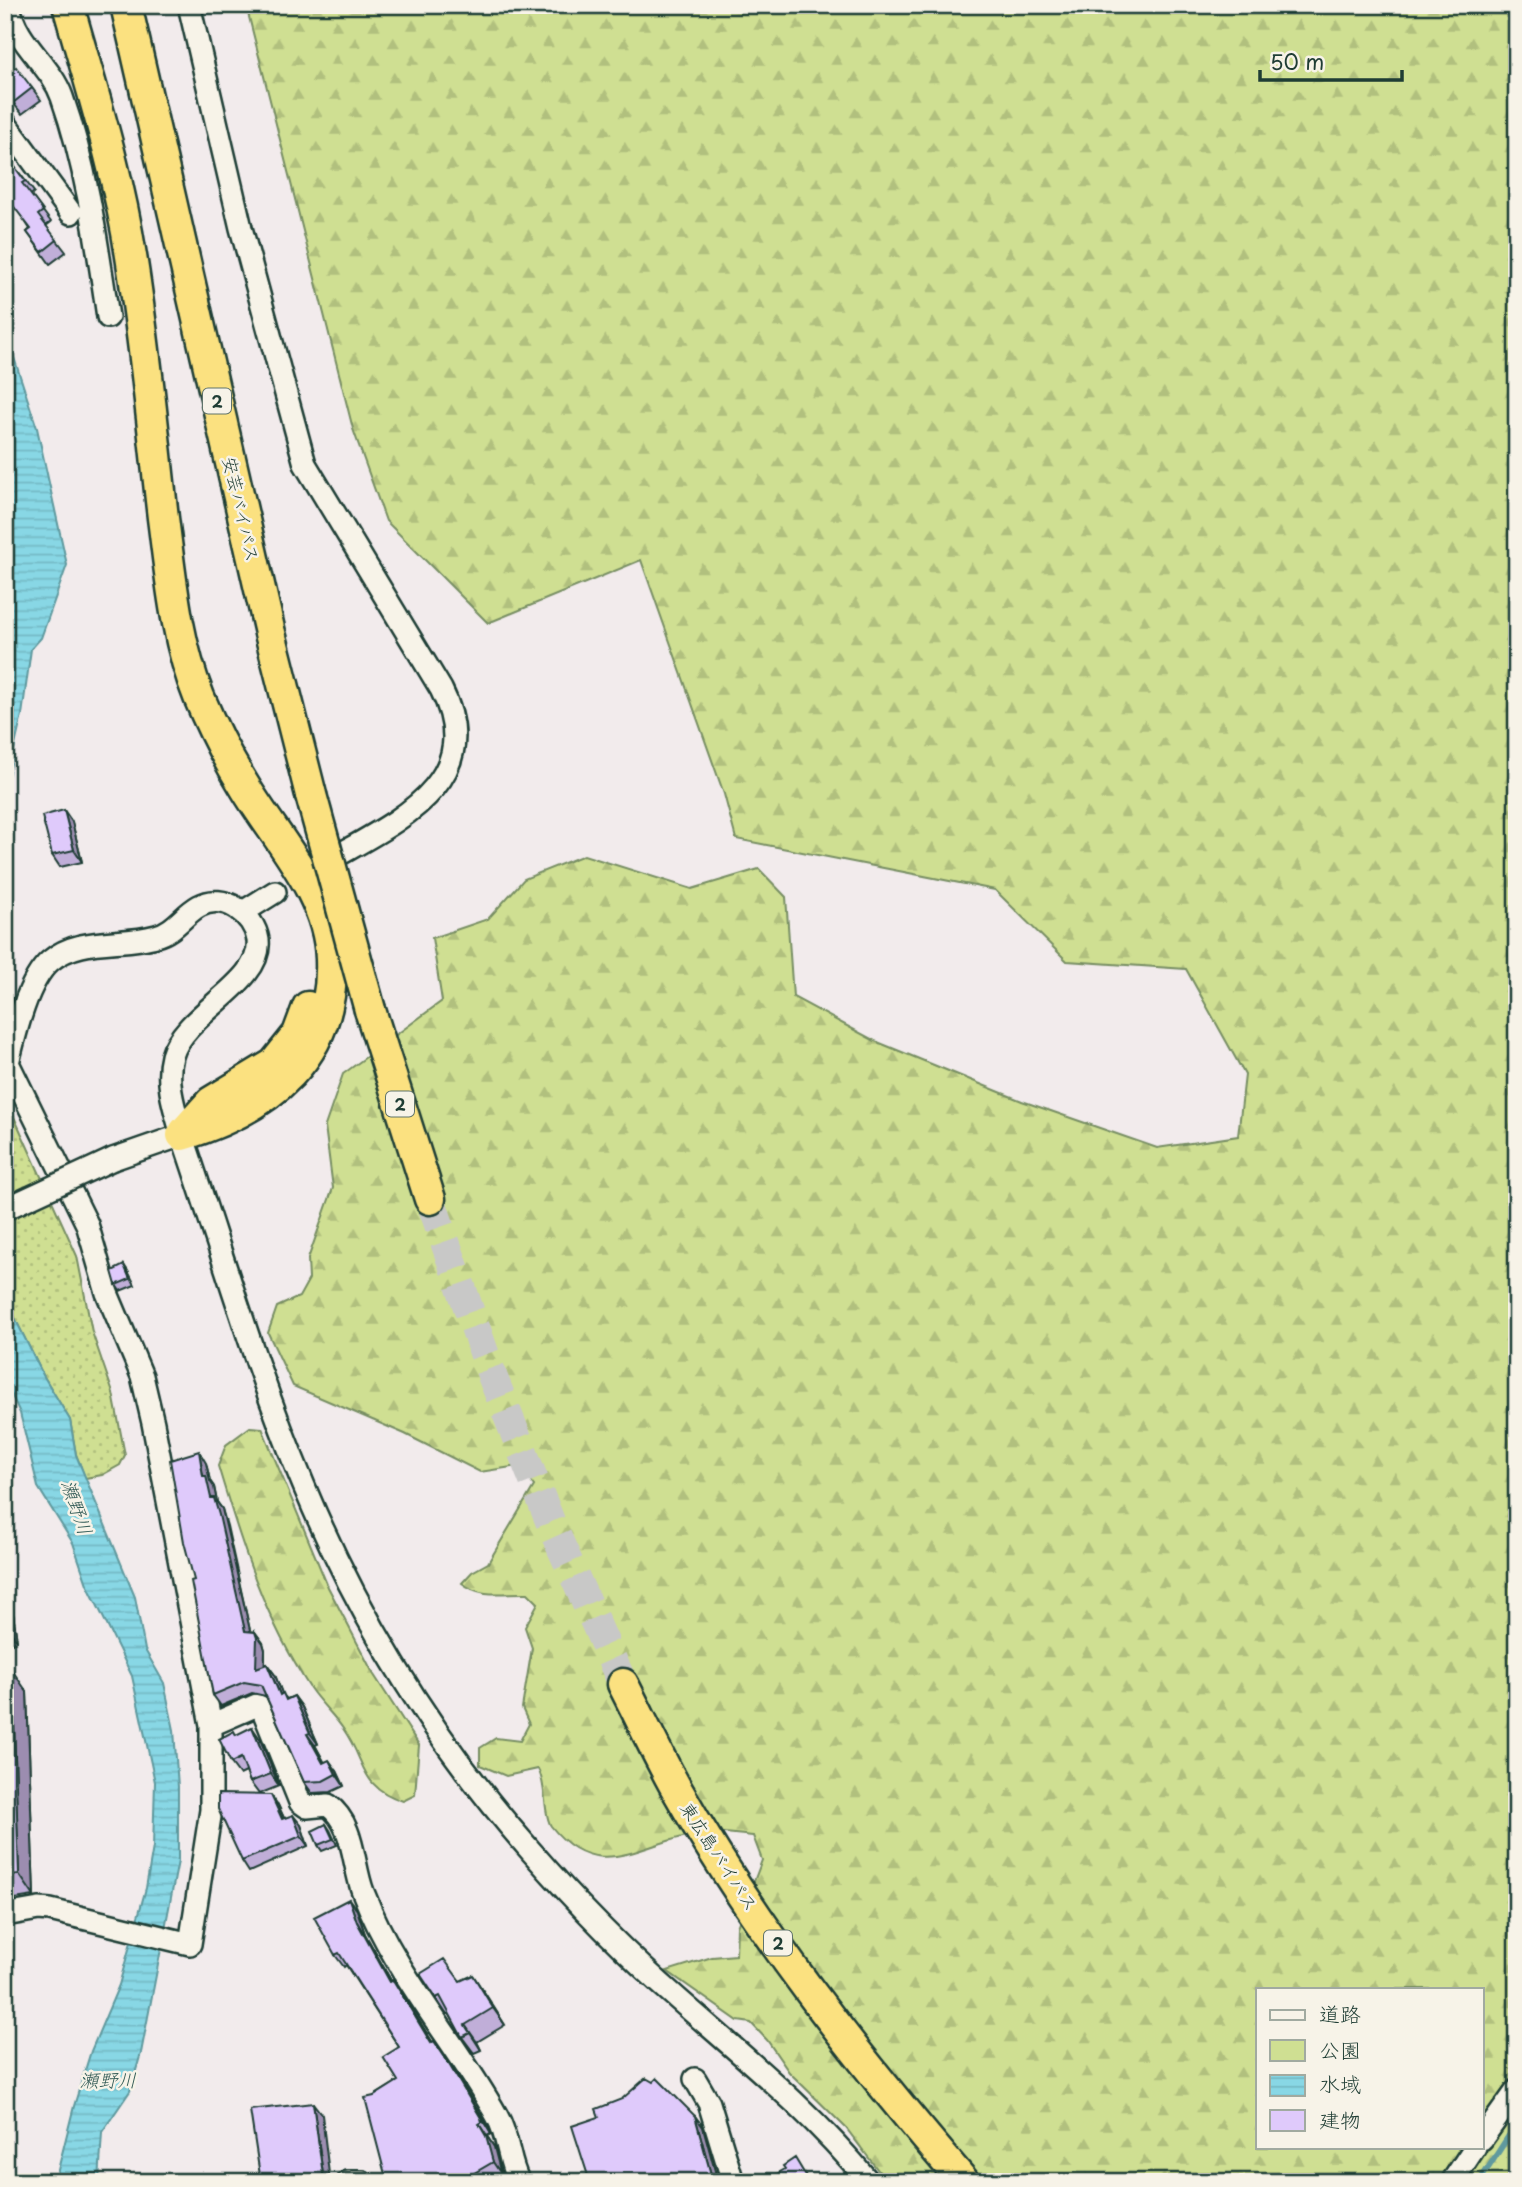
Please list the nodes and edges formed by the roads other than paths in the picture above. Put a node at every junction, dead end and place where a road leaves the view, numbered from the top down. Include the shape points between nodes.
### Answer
1 (9, 5) edge
2 (48, 5) edge
3 (68, 5) edge
4 (126, 5) edge
5 (189, 5) edge
6 (5, 123) edge
7 (71, 213) dead end
8 (108, 317) dead end
9 (311, 871) dead end
10 (275, 892) dead end
11 (243, 912) junction
12 (7, 1064) edge
13 (182, 1135) junction
14 (430, 1199) tunnel mouth
15 (5, 1209) edge
16 (623, 1684) tunnel mouth
17 (211, 1725) junction
18 (5, 1915) edge
19 (695, 2079) dead end
20 (1517, 2090) edge
21 (1484, 2135) edge
22 (1474, 2148) edge
23 (348, 2182) edge
24 (363, 2182) edge
25 (519, 2182) edge
26 (733, 2182) edge
27 (869, 2182) edge
28 (964, 2182) edge
29 (1452, 2182) edge

1 - 8 street via 12,25 61,93 79,153
2 - 13 highway via 97,162 117,256 151,544 172,657 205,748 297,895 316,954 313,995 298,1034 274,1064 211,1102
3 - 13 highway via 131,253 184,653 218,739 310,887 326,922 331,959 321,1025 307,1058 254,1104
4 - 14 highway, 安芸バイパス / 2, bridge via 311,796 370,1010
5 - 9 street via 241,228 305,464 441,689 455,729 449,768 421,804
6 - 7 street
10 - 11 street
11 - 12 street via 222,903 201,904 176,927 157,936 61,952 37,976
11 - 13 street via 258,940 257,954 243,978 194,1020 172,1056 171,1093
12 - 17 street via 87,1224 107,1293 142,1376
13 - 15 street, bridge via 113,1159
13 - 27 street via 305,1488 403,1679 484,1793 576,1901 661,1984 810,2116
16 - 28 highway, 東広島バイパス / 2 via 677,1788 736,1882 823,2008
17 - 18 street via 211,1810 190,1944 50,1910
17 - 25 street via 257,1705 262,1708 300,1802 307,1807 328,1805 339,1813 377,1925 411,1986 498,2118
19 - 26 street via 709,2103
20 - 21 street
22 - 29 street
23 - 24 street

